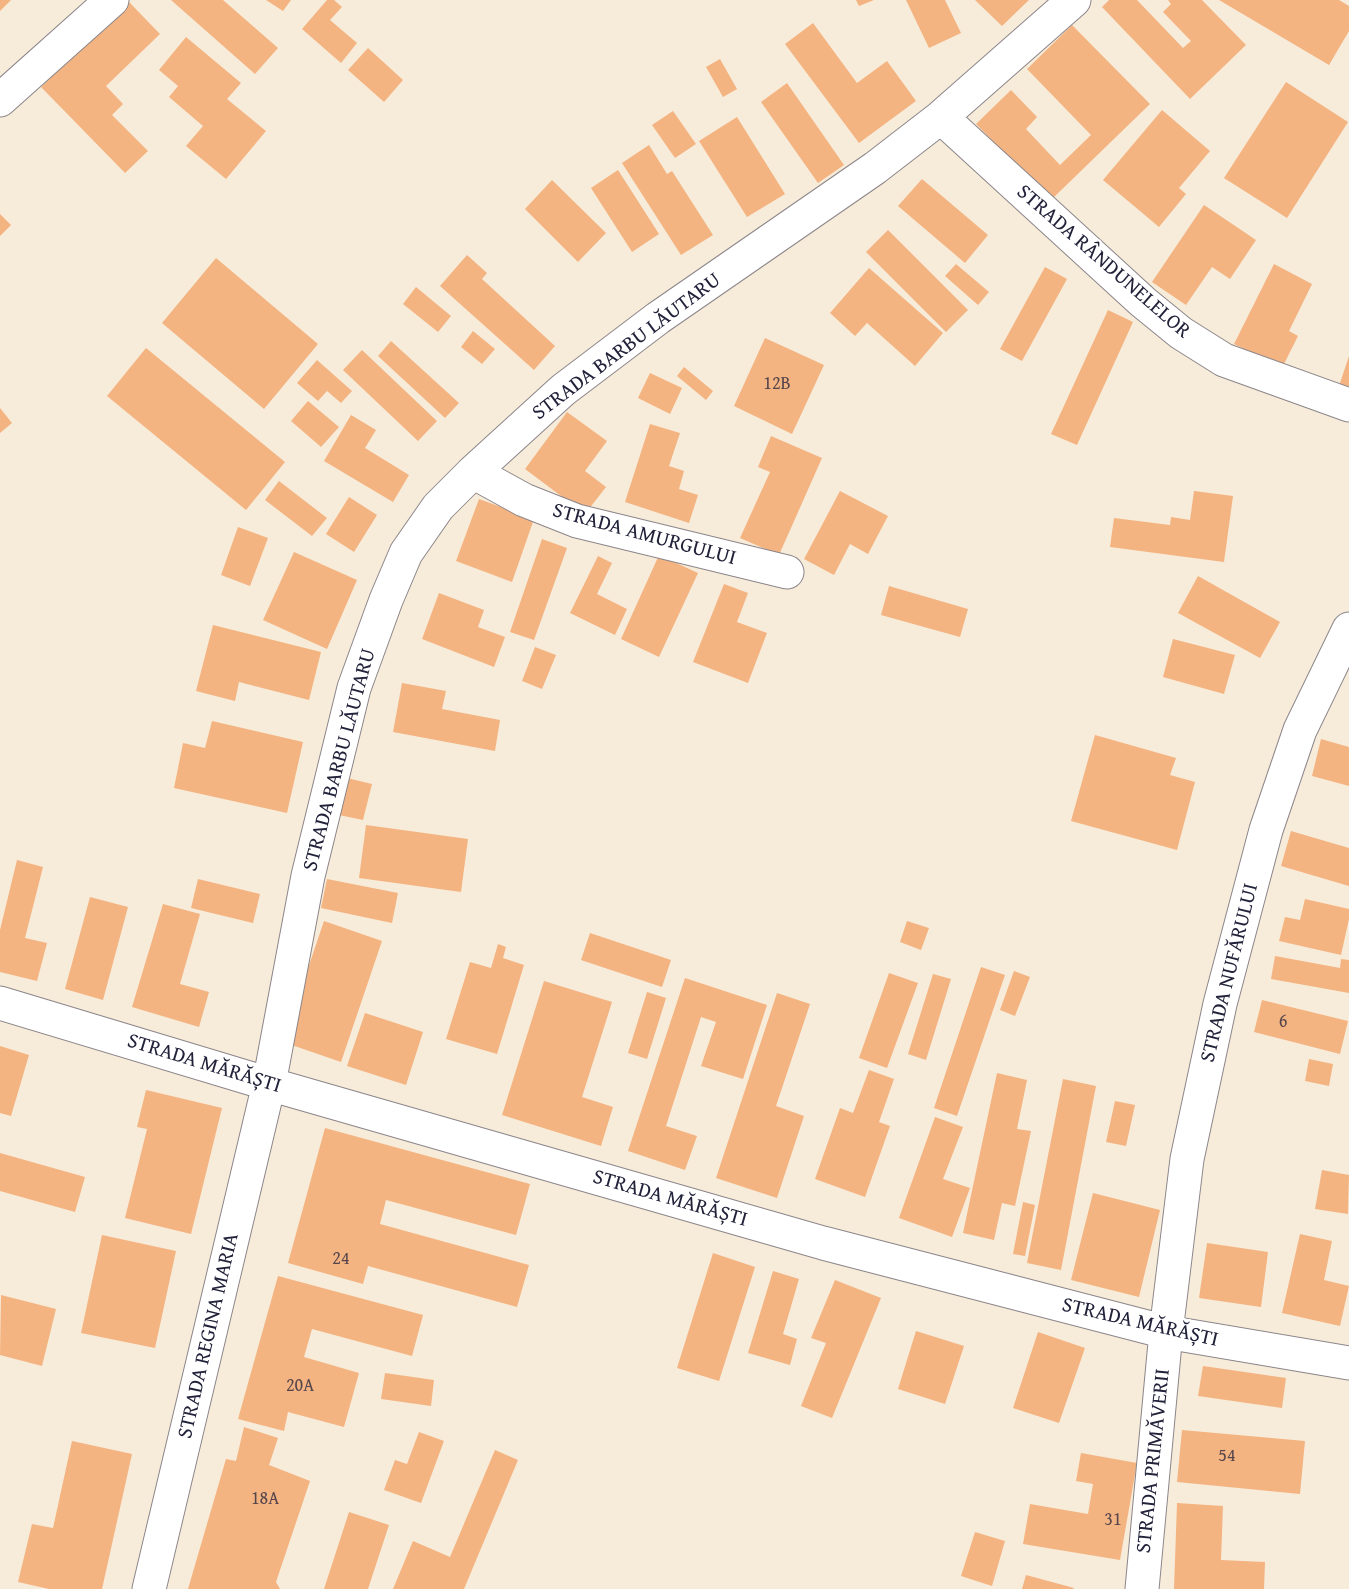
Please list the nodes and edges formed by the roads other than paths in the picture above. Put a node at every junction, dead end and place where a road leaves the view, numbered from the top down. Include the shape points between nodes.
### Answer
1 (112, 0) edge
2 (1074, 0) edge
3 (4, 88) edge
4 (941, 117) junction
5 (1349, 405) edge
6 (473, 472) junction
7 (786, 572) dead end
8 (1349, 629) edge
9 (0, 1003) edge
10 (269, 1084) junction
11 (1166, 1332) junction
12 (1349, 1363) edge
13 (149, 1589) edge
14 (1142, 1589) edge

1 - 3 street
2 - 4 street, STRADA BARBU LĂUTARU
4 - 5 street, STRADA RÂNDUNELELOR via 1181,333 1224,360
4 - 6 street, STRADA BARBU LĂUTARU via 563,390
6 - 7 street, STRADA AMURGULUI via 524,500 577,521
6 - 10 street, STRADA BARBU LĂUTARU via 438,507 406,553 354,688 308,876
8 - 11 street, STRADA NUFĂRULUI via 1300,730 1266,830 1220,1004 1187,1159
9 - 10 street, STRADA MĂRĂȘTI
10 - 11 street, STRADA MĂRĂȘTI via 823,1243
10 - 13 street, STRADA REGINA MARIA
11 - 12 street, STRADA MĂRĂȘTI
11 - 14 street, STRADA PRIMĂVERII

